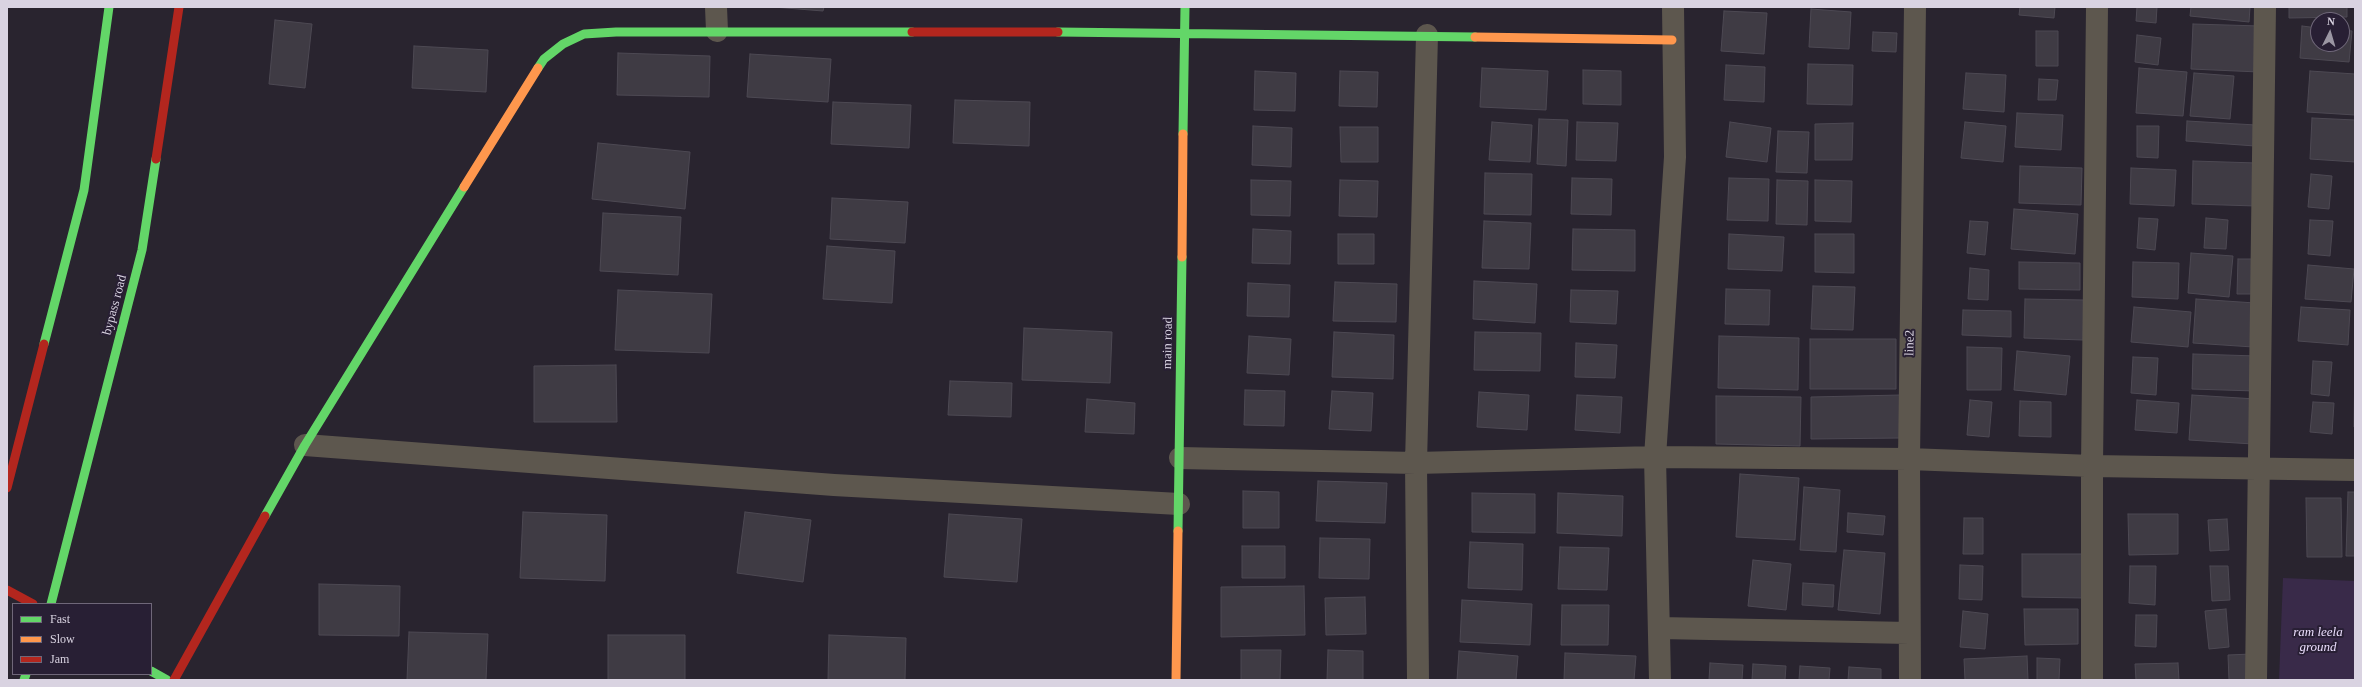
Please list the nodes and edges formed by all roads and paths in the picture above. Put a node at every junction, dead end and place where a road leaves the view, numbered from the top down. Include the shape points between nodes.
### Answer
1 (109, 7) edge
2 (179, 7) edge
3 (716, 7) edge
4 (1185, 7) edge
5 (1673, 7) edge
6 (1915, 7) edge
7 (2097, 7) edge
8 (2265, 7) edge
9 (717, 31) junction
10 (1185, 32) junction
11 (1427, 35) junction
12 (1672, 40) junction
13 (305, 445) junction
14 (1655, 457) junction
15 (1180, 458) junction
16 (1909, 459) junction
17 (1416, 463) junction
18 (2092, 466) junction
19 (2259, 470) junction
20 (2355, 470) edge
21 (7, 488) edge
22 (1179, 504) junction
23 (7, 590) edge
24 (31, 603) edge
25 (51, 603) edge
26 (1660, 628) junction
27 (1910, 633) junction
28 (152, 672) edge
29 (167, 680) edge
30 (174, 680) edge
31 (1176, 680) edge
32 (1418, 680) edge
33 (1660, 680) edge
34 (1910, 680) edge
35 (2092, 680) edge
36 (2256, 680) edge

1 - 21 street via 84,190
2 - 25 street, bypass road via 142,250
3 - 9 street
4 - 10 street, main road
5 - 12 street
6 - 16 street, line2
7 - 18 street
8 - 19 street
9 - 10 street
9 - 13 street via 584,34 563,44 544,59
10 - 11 street
10 - 15 street, main road
11 - 12 street
11 - 17 street
12 - 14 street via 1675,157
13 - 22 street via 834,485
13 - 30 street
14 - 16 street
14 - 17 street
14 - 26 street
15 - 17 street
15 - 22 street, main road
16 - 18 street
16 - 27 street, line2
17 - 32 street
18 - 19 street
18 - 35 street
19 - 20 street
19 - 36 street
22 - 31 street, main road
23 - 24 street
26 - 27 street
26 - 33 street
27 - 34 street, line2
28 - 29 street

